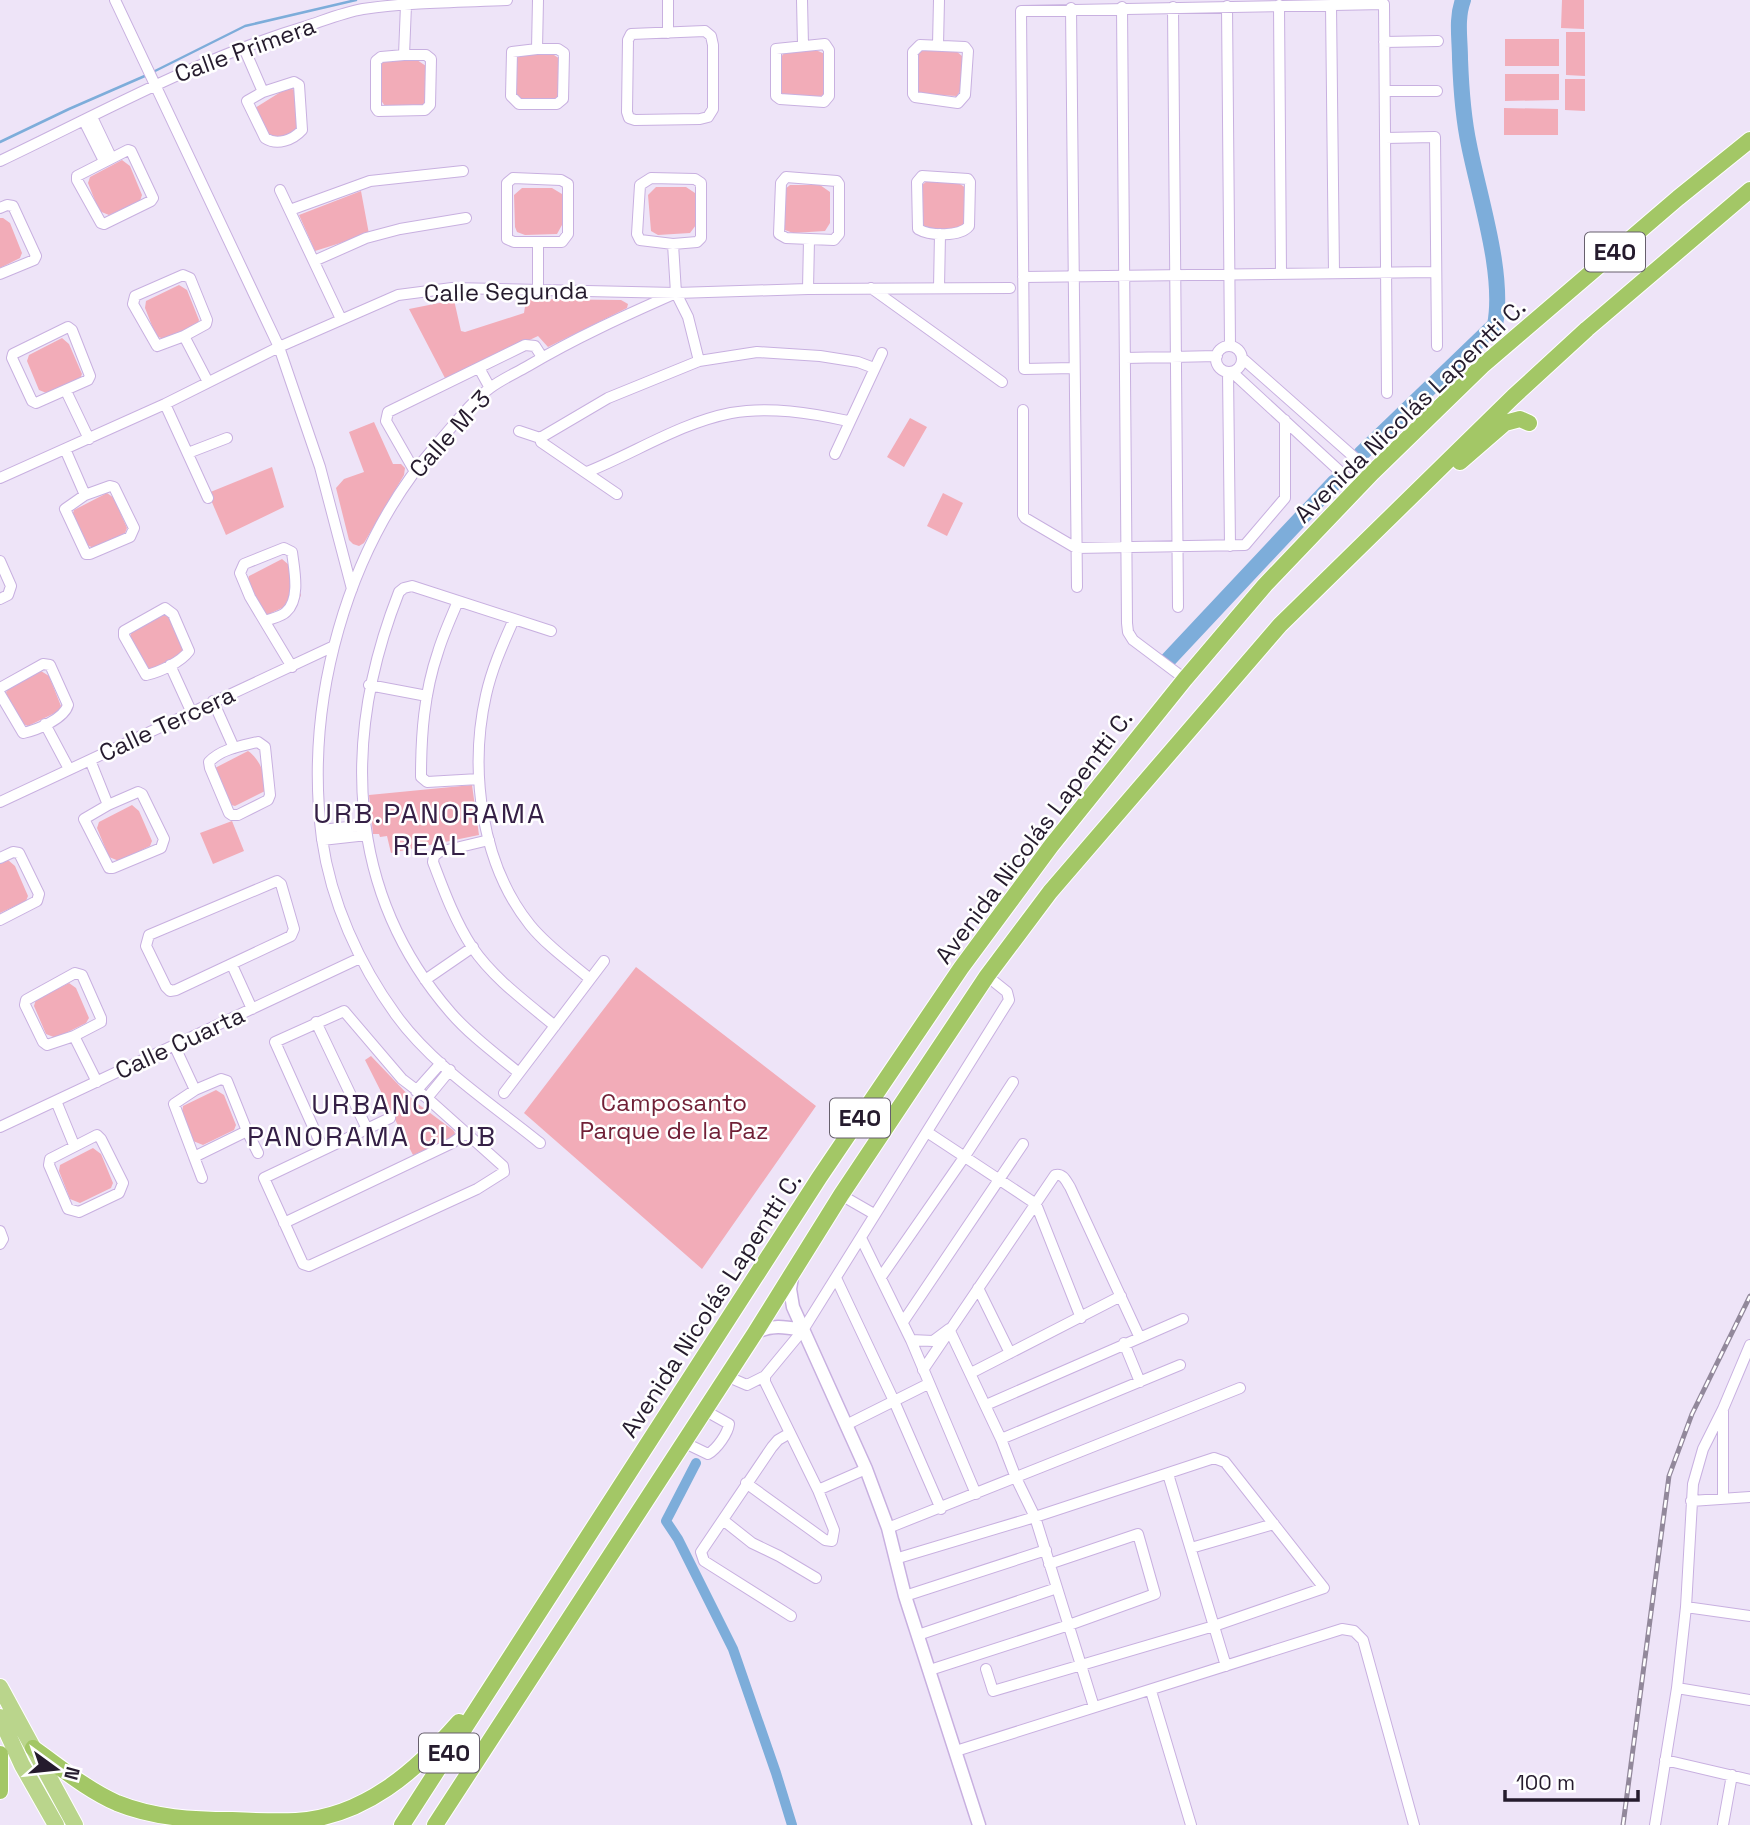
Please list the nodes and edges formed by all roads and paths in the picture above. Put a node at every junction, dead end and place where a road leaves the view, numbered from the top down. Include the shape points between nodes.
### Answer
1 (115, 0) edge
2 (507, 0) edge
3 (538, 0) edge
4 (668, 0) edge
5 (802, 0) edge
6 (939, 0) edge
7 (405, 5) junction
8 (1279, 5) junction
9 (1331, 5) junction
10 (1227, 6) junction
11 (1122, 7) junction
12 (1172, 7) junction
13 (1071, 8) junction
14 (668, 33) junction
15 (1438, 41) dead end
16 (1384, 42) junction
17 (938, 44) junction
18 (803, 45) junction
19 (244, 48) junction
20 (537, 49) junction
21 (404, 55) junction
22 (155, 83) junction
23 (1385, 91) junction
24 (1437, 91) dead end
25 (263, 92) junction
26 (88, 119) junction
27 (1385, 138) junction
28 (1750, 140) edge
29 (107, 159) junction
30 (0, 161) edge
31 (464, 171) dead end
32 (279, 190) dead end
33 (1750, 190) edge
34 (0, 208) edge
35 (290, 210) junction
36 (466, 218) dead end
37 (940, 233) junction
38 (809, 240) junction
39 (538, 242) junction
40 (673, 244) junction
41 (314, 261) junction
42 (1386, 272) junction
43 (1436, 272) junction
44 (1334, 273) junction
45 (0, 274) edge
46 (1281, 274) junction
47 (1175, 275) junction
48 (1229, 275) junction
49 (1073, 276) junction
50 (1124, 276) junction
51 (1023, 277) junction
52 (871, 288) junction
53 (939, 288) junction
54 (1010, 288) dead end
55 (538, 289) junction
56 (808, 289) junction
57 (676, 293) junction
58 (341, 319) junction
59 (184, 336) junction
60 (1230, 346) junction
61 (1437, 346) dead end
62 (279, 347) junction
63 (882, 353) dead end
64 (1216, 356) junction
65 (542, 357) junction
66 (1176, 357) junction
67 (1125, 358) junction
68 (1242, 358) junction
69 (699, 360) junction
70 (479, 368) junction
71 (874, 368) junction
72 (1074, 369) junction
73 (1230, 372) junction
74 (208, 382) junction
75 (1002, 382) dead end
76 (490, 388) junction
77 (66, 391) junction
78 (1387, 393) dead end
79 (165, 404) junction
80 (1023, 410) dead end
81 (1285, 420) junction
82 (848, 421) junction
83 (1529, 423) dead end
84 (519, 431) dead end
85 (227, 438) dead end
86 (89, 439) junction
87 (540, 439) junction
88 (65, 449) junction
89 (188, 453) junction
90 (835, 454) dead end
91 (414, 470) junction
92 (587, 472) junction
93 (1372, 473) junction
94 (0, 478) edge
95 (1359, 489) junction
96 (617, 494) dead end
97 (85, 495) junction
98 (208, 498) dead end
99 (1230, 546) junction
100 (1126, 547) junction
101 (1178, 547) junction
102 (1076, 548) junction
103 (0, 561) edge
104 (1336, 569) junction
105 (1077, 587) dead end
106 (352, 589) junction
107 (0, 598) edge
108 (458, 601) junction
109 (1178, 607) dead end
110 (514, 619) junction
111 (265, 621) junction
112 (551, 631) dead end
113 (334, 646) junction
114 (170, 665) junction
115 (292, 667) junction
116 (1185, 679) junction
117 (369, 685) junction
118 (0, 688) edge
119 (0, 694) edge
120 (427, 696) junction
121 (213, 701) junction
122 (191, 711) junction
123 (45, 724) junction
124 (234, 748) junction
125 (90, 760) junction
126 (69, 769) junction
127 (479, 779) junction
128 (0, 802) edge
129 (108, 805) junction
130 (366, 830) junction
131 (322, 835) junction
132 (489, 840) junction
133 (0, 858) edge
134 (0, 920) edge
135 (473, 947) junction
136 (360, 958) junction
137 (604, 961) dead end
138 (232, 965) junction
139 (987, 976) junction
140 (590, 979) junction
141 (425, 980) junction
142 (252, 1009) junction
143 (316, 1022) junction
144 (555, 1026) junction
145 (75, 1036) junction
146 (175, 1046) junction
147 (441, 1063) junction
148 (450, 1070) junction
149 (519, 1073) junction
150 (97, 1082) junction
151 (1013, 1082) dead end
152 (195, 1090) junction
153 (416, 1091) junction
154 (504, 1093) dead end
155 (427, 1098) junction
156 (56, 1101) junction
157 (390, 1118) dead end
158 (0, 1128) edge
159 (367, 1129) junction
160 (247, 1131) junction
161 (927, 1132) junction
162 (466, 1133) junction
163 (540, 1143) dead end
164 (1023, 1144) dead end
165 (74, 1146) junction
166 (323, 1149) junction
167 (258, 1153) dead end
168 (965, 1156) junction
169 (194, 1157) junction
170 (202, 1178) dead end
171 (998, 1179) junction
172 (841, 1195) junction
173 (1036, 1204) junction
174 (874, 1214) junction
175 (284, 1223) junction
176 (0, 1231) edge
177 (861, 1238) junction
178 (0, 1244) edge
179 (792, 1273) junction
180 (881, 1277) junction
181 (836, 1278) junction
182 (978, 1289) junction
183 (1121, 1296) junction
184 (1081, 1318) junction
185 (1183, 1319) dead end
186 (903, 1322) junction
187 (949, 1329) junction
188 (803, 1330) junction
189 (755, 1333) junction
190 (1139, 1336) junction
191 (911, 1340) junction
192 (1124, 1343) junction
193 (1749, 1348) edge
194 (1010, 1353) junction
195 (1180, 1365) dead end
196 (923, 1370) junction
197 (971, 1373) junction
198 (726, 1376) junction
199 (765, 1376) junction
200 (1140, 1382) junction
201 (928, 1384) junction
202 (1240, 1388) dead end
203 (894, 1401) junction
204 (986, 1405) junction
205 (1723, 1409) junction
206 (704, 1410) junction
207 (846, 1425) junction
208 (790, 1433) junction
209 (1001, 1439) junction
210 (683, 1442) junction
211 (866, 1469) junction
212 (1168, 1474) junction
213 (1016, 1478) junction
214 (746, 1483) junction
215 (818, 1490) junction
216 (976, 1494) junction
217 (1750, 1497) edge
218 (1723, 1498) junction
219 (1691, 1501) junction
220 (941, 1509) junction
221 (1035, 1517) junction
222 (723, 1520) junction
223 (1274, 1524) junction
224 (888, 1528) junction
225 (1191, 1549) junction
226 (1046, 1550) junction
227 (895, 1559) junction
228 (1049, 1564) junction
229 (816, 1578) dead end
230 (1057, 1587) junction
231 (905, 1596) junction
232 (1686, 1607) junction
233 (791, 1616) dead end
234 (1750, 1616) edge
235 (1069, 1625) junction
236 (1214, 1626) junction
237 (918, 1635) junction
238 (1081, 1664) junction
239 (1226, 1666) junction
240 (986, 1669) dead end
241 (930, 1670) junction
242 (495, 1681) junction
243 (0, 1687) edge
244 (1677, 1688) junction
245 (1150, 1691) junction
246 (1750, 1700) edge
247 (1094, 1707) junction
248 (0, 1717) edge
249 (33, 1748) junction
250 (956, 1751) junction
251 (0, 1754) edge
252 (1665, 1760) junction
253 (1732, 1775) junction
254 (1750, 1780) edge
255 (0, 1791) edge
256 (56, 1825) edge
257 (75, 1825) edge
258 (402, 1825) edge
259 (437, 1825) edge
260 (979, 1825) edge
261 (1191, 1825) edge
262 (1414, 1825) edge
263 (1655, 1825) edge
264 (1723, 1825) edge

1 - 22 street
2 - 7 street, Calle Primera
3 - 20 street
4 - 14 street
5 - 18 street
6 - 17 street
7 - 19 street, Calle Primera via 361,10
7 - 21 street
8 - 9 street
8 - 10 street
8 - 46 street
9 - 16 street via 1384,4
9 - 44 street
10 - 12 street
10 - 48 street
11 - 12 street
11 - 13 street
11 - 50 street
12 - 47 street
13 - 49 street
13 - 51 street via 1021,10
14 - 14 street via 631,34 628,40 629,118 708,117 713,109 711,36 705,31
15 - 16 street
16 - 23 street
17 - 17 street via 960,45 968,51 965,95 958,103 920,99 913,94 915,47
18 - 18 street via 825,44 830,50 829,96 824,102 785,101 776,96 776,49
19 - 22 street, Calle Primera
19 - 25 street
20 - 20 street via 564,53 563,99 557,104 519,104 511,96 512,52
21 - 21 street via 431,59 430,104 425,110 378,111 376,61
22 - 26 street, Calle Primera
22 - 62 street
23 - 24 street
23 - 27 street
25 - 25 street via 297,83 299,134 278,143 265,138 247,104
26 - 29 street
26 - 30 street, Calle Primera
27 - 42 street
27 - 43 street via 1435,137
28 - 93 highway, Avenida Nicolás Lapentti C. / E40 via 1482,366
29 - 29 street via 131,151 153,198 104,224 77,180 80,173
31 - 35 street via 370,181
32 - 35 street
33 - 104 highway, Avenida Nicolás Lapentti C. / E40 via 1587,329
34 - 45 street via 13,206 36,252 34,260
35 - 41 street
36 - 41 street via 366,238
37 - 37 street via 918,229 918,178 968,179 970,226 962,233
37 - 53 street
38 - 38 street via 779,234 780,183 786,177 839,184 839,234 834,240
38 - 56 street
39 - 39 street via 562,242 568,234 568,184 513,178 507,183 507,239
39 - 55 street
40 - 40 street via 693,243 701,237 701,183 695,179 645,180 640,185 637,234 645,242
40 - 57 street
41 - 58 street
42 - 43 street
42 - 44 street
42 - 78 street
43 - 61 street
44 - 46 street
46 - 48 street
47 - 48 street
47 - 50 street
47 - 66 street
48 - 60 street
49 - 50 street
49 - 51 street
49 - 72 street
50 - 67 street
51 - 72 street via 1024,369
52 - 53 street, Calle Segunda
52 - 56 street, Calle Segunda
52 - 75 street
53 - 54 street, Calle Segunda
55 - 57 street, Calle Segunda
55 - 58 street, Calle Segunda via 452,288 398,295
56 - 57 street, Calle Segunda
57 - 65 street, Calle M-3
57 - 69 street via 688,317
58 - 62 street, Calle Segunda
59 - 59 street via 208,320 190,278 183,275 135,296 132,304 157,346
59 - 74 street
60 - 64 street
60 - 68 street
62 - 74 street, Calle Segunda
62 - 106 street via 320,467
63 - 71 street
64 - 66 street
64 - 73 street via 1218,366
65 - 70 street via 535,346 525,345
65 - 76 street, Calle M-3
66 - 67 street
66 - 101 street
67 - 100 street
68 - 73 street via 1240,367
68 - 93 street
69 - 71 street via 757,352 820,356
69 - 87 street via 608,398
70 - 76 street
70 - 91 street via 388,412 386,421
71 - 82 street
72 - 102 street
73 - 81 street
73 - 99 street
74 - 79 street, Calle Segunda
76 - 91 street, Calle M-3
77 - 77 street via 90,376 72,330 63,328 13,354 32,401 39,403
77 - 86 street
79 - 86 street, Calle Segunda
79 - 89 street
80 - 102 street via 1023,515
81 - 95 street
81 - 99 street via 1285,498 1245,544
82 - 90 street
82 - 92 street via 784,412 732,413 644,445
83 - 104 highway via 1520,419 1506,423
84 - 87 street
85 - 89 street
86 - 88 street, Calle Segunda
87 - 92 street
88 - 94 street, Calle Segunda
88 - 97 street
89 - 98 street
91 - 106 street, Calle M-3 via 369,547
92 - 96 street
93 - 95 highway, Avenida Nicolás Lapentti C. / E40
95 - 116 highway, Avenida Nicolás Lapentti C. / E40 via 1265,585
97 - 97 street via 65,509 86,554 130,537 134,528 114,487
99 - 101 street
100 - 101 street
100 - 102 street
100 - 116 street via 1128,632
101 - 109 street
102 - 105 street
103 - 107 street via 11,586 8,595
104 - 139 highway, Avenida Nicolás Lapentti C. / E40 via 1280,625 1081,854
106 - 113 street, Calle M-3
108 - 110 street
108 - 117 street via 412,586 398,592
108 - 120 street via 437,653
110 - 112 street
110 - 127 street via 486,694
111 - 111 street via 240,568 288,549 295,576 291,606
111 - 115 street
113 - 115 street, Calle Tercera
113 - 131 street, Calle M-3 via 323,696 318,774
114 - 114 street via 189,650 173,614 165,608 127,628 124,636 146,675
114 - 122 street
115 - 121 street, Calle Tercera
116 - 242 highway, Avenida Nicolás Lapentti C. / E40 via 1051,846 961,968 819,1178
117 - 120 street
117 - 130 street via 362,751
118 - 123 street via 43,664 50,665 68,705 65,713
119 - 123 street via 23,733
120 - 127 street via 421,777 427,782
121 - 122 street, Calle Tercera
121 - 124 street
122 - 125 street, Calle Tercera
123 - 126 street
124 - 124 street via 209,762 232,816 268,800 271,792 262,743
125 - 126 street, Calle Tercera
125 - 129 street
126 - 128 street, Calle Tercera
127 - 132 street
129 - 129 street via 84,819 106,865 113,869 161,848 164,839 142,794
130 - 131 street
130 - 141 street via 384,900
131 - 136 street, Calle M-3 via 339,907
132 - 135 street via 439,852 433,862
132 - 140 street via 506,888 529,925
133 - 134 street via 19,853 39,894 37,901
135 - 141 street
135 - 144 street via 501,981
136 - 142 street, Calle Cuarta
136 - 147 street, Calle M-3 via 397,1017
137 - 140 street
138 - 138 street via 294,933 281,884 276,881 146,939 170,990
138 - 142 street
139 - 161 street via 1007,992 1009,1000
139 - 172 highway, Avenida Nicolás Lapentti C. / E40
140 - 144 street
141 - 149 street via 475,1038
142 - 146 street, Calle Cuarta
143 - 153 street via 346,1013
143 - 159 street
143 - 166 street via 275,1044
144 - 149 street
145 - 145 street via 98,1026 102,1018 79,973 28,997 25,1005 47,1045
145 - 150 street
146 - 150 street, Calle Cuarta
146 - 152 street
147 - 148 street, Calle M-3
147 - 153 street
148 - 155 street
148 - 163 street, Calle M-3
149 - 154 street
150 - 156 street, Calle Cuarta
151 - 168 street
152 - 160 street via 221,1079 227,1081
152 - 169 street via 176,1101 174,1109
153 - 155 street
155 - 162 street
156 - 158 street, Calle Cuarta
156 - 165 street
157 - 159 street
159 - 166 street
160 - 167 street
160 - 169 street
161 - 168 street
161 - 174 street
162 - 175 street
162 - 175 street via 503,1166 500,1177 309,1266 303,1264
164 - 171 street
165 - 165 street via 50,1159 49,1165 68,1209 79,1212 119,1193 123,1183 97,1135
166 - 175 street via 264,1178
168 - 171 street
168 - 180 street
169 - 170 street
171 - 173 street
171 - 186 street
172 - 174 street
172 - 179 highway, Avenida Nicolás Lapentti C. / E40
173 - 182 street
173 - 183 street via 1055,1175 1062,1176
173 - 184 street
174 - 177 street
176 - 178 street
177 - 180 street
177 - 181 street
179 - 188 street via 793,1307
179 - 189 highway, Avenida Nicolás Lapentti C. / E40
180 - 186 street
181 - 188 street
181 - 203 street
182 - 187 street
182 - 194 street
183 - 184 street
183 - 190 street
184 - 194 street
185 - 190 street
186 - 191 street
187 - 191 street via 933,1341
187 - 196 street
187 - 197 street
188 - 189 street via 765,1327
188 - 199 street
188 - 207 street
189 - 198 highway, Avenida Nicolás Lapentti C. / E40
190 - 192 street
191 - 196 street
192 - 200 street
192 - 204 street
193 - 205 street
194 - 197 street
195 - 200 street
196 - 201 street
197 - 204 street
198 - 199 street via 747,1385
198 - 206 highway, Avenida Nicolás Lapentti C. / E40
199 - 208 street
200 - 209 street
201 - 203 street
201 - 216 street
202 - 213 street
203 - 207 street
203 - 220 street
204 - 209 street
205 - 218 street
205 - 219 street via 1696,1467
206 - 210 highway, Avenida Nicolás Lapentti C. / E40
206 - 210 street via 729,1424 728,1429 709,1454
207 - 211 street
208 - 214 street via 778,1440
208 - 215 street
209 - 213 street
210 - 259 highway, Avenida Nicolás Lapentti C. / E40
211 - 215 street
211 - 224 street
212 - 221 street
212 - 223 street via 1220,1458
212 - 225 street
213 - 216 street
213 - 221 street
214 - 215 street via 832,1541 834,1530
214 - 222 street
216 - 220 street
217 - 218 street
218 - 219 street
219 - 232 street
220 - 224 street
221 - 226 street
221 - 227 street
222 - 229 street via 752,1543
222 - 233 street via 702,1549 702,1559
223 - 225 street
223 - 236 street via 1324,1588
224 - 227 street
225 - 236 street
226 - 228 street
226 - 231 street
227 - 231 street
228 - 230 street
228 - 235 street via 1140,1536 1155,1594
230 - 235 street
230 - 237 street
231 - 237 street
232 - 234 street
232 - 244 street
235 - 238 street
235 - 241 street
236 - 238 street
236 - 239 street
237 - 241 street
238 - 240 street via 993,1691
238 - 247 street
239 - 245 street
239 - 262 street via 1342,1629 1354,1631 1363,1640
241 - 250 street
242 - 249 highway via 396,1784 351,1808 313,1819 186,1819 144,1812 100,1794
242 - 258 highway, E40
243 - 249 main road
244 - 246 street
244 - 252 street
245 - 247 street
245 - 261 street
247 - 250 street
248 - 256 main road
249 - 257 main road
250 - 260 street
251 - 255 highway
252 - 253 street
252 - 263 street
253 - 254 street
253 - 264 street

